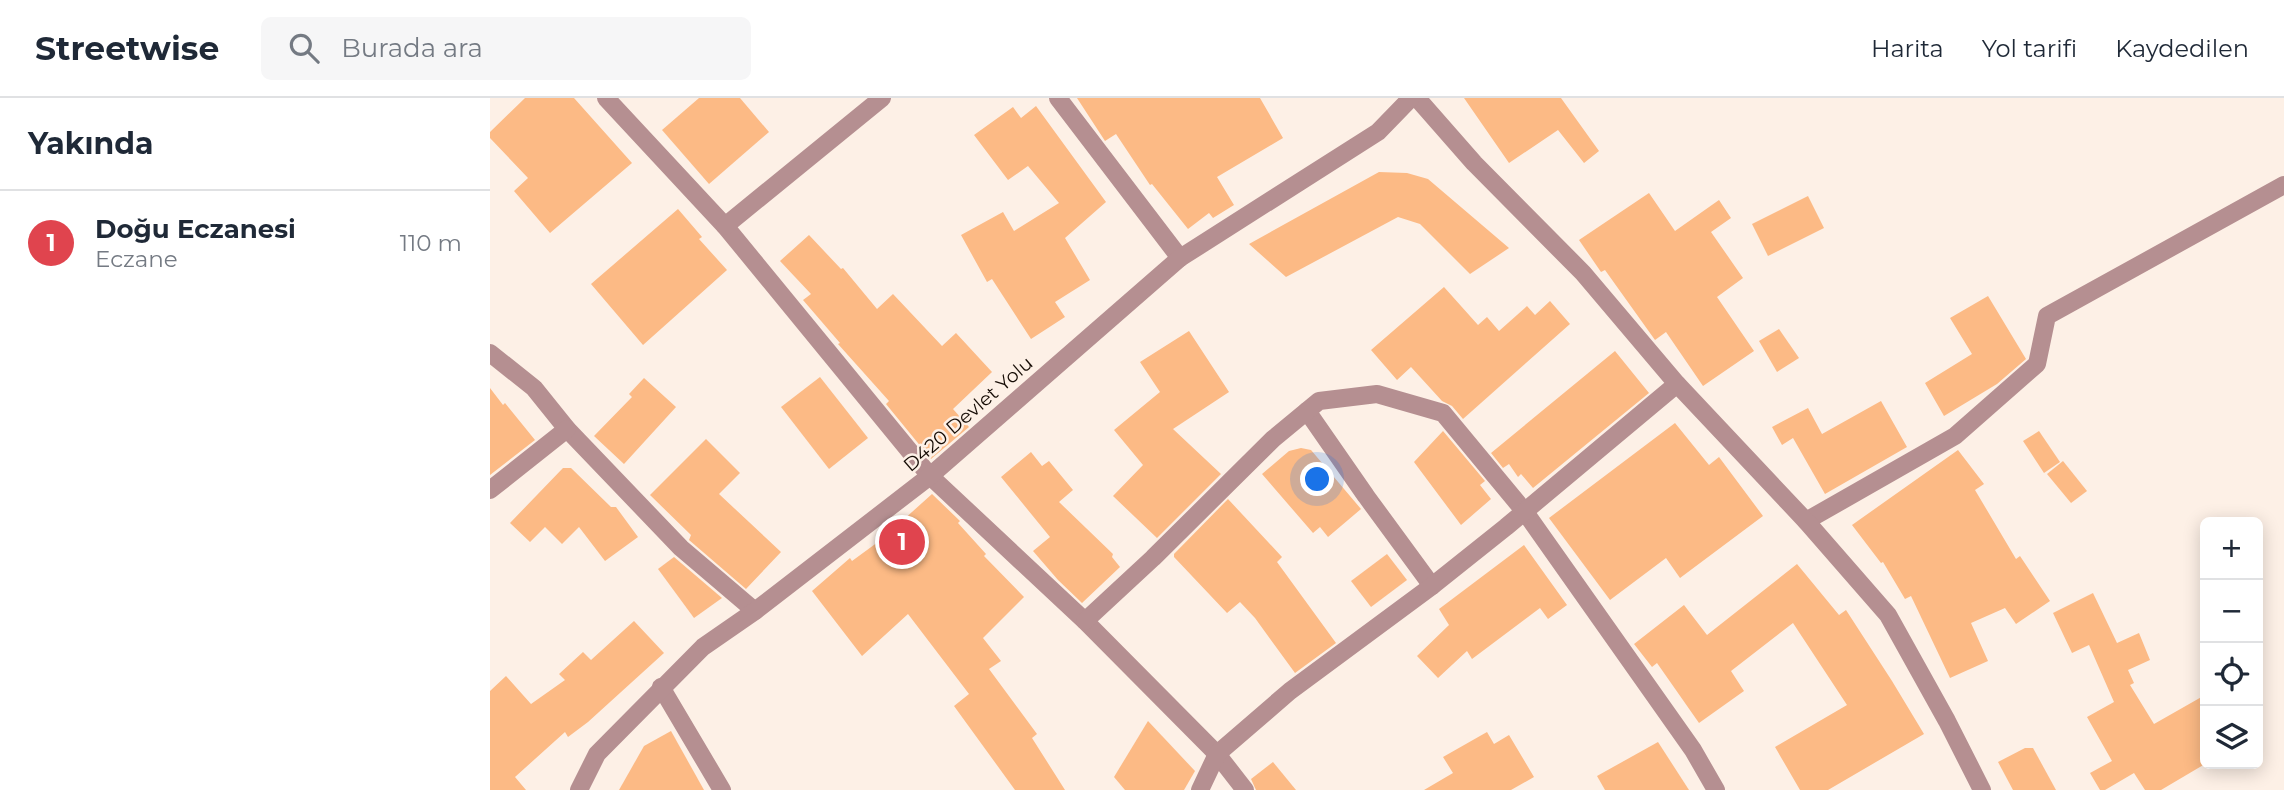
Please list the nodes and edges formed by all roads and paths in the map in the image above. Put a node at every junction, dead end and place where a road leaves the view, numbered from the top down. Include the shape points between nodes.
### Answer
1 (606, 98) edge
2 (883, 98) edge
3 (1058, 98) edge
4 (1411, 98) edge
5 (1417, 98) edge
6 (2284, 185) edge
7 (725, 226) junction
8 (1180, 258) junction
9 (490, 353) edge
10 (1677, 384) junction
11 (1307, 411) junction
12 (567, 429) junction
13 (930, 476) junction
14 (490, 490) edge
15 (1525, 512) junction
16 (1806, 521) junction
17 (1432, 586) junction
18 (755, 611) junction
19 (1085, 621) junction
20 (661, 687) junction
21 (1217, 754) junction
22 (579, 790) edge
23 (722, 790) edge
24 (1200, 790) edge
25 (1245, 790) edge
26 (1716, 790) edge
27 (1982, 790) edge

1 - 7 street
2 - 7 street
3 - 8 street
4 - 8 street, D420 Devlet Yolu via 1378,132
5 - 10 street via 1583,273
6 - 16 street via 2048,316 2037,364 1955,436
7 - 13 street
8 - 13 street, D420 Devlet Yolu
9 - 12 street via 534,388
10 - 15 street
10 - 16 street
11 - 15 street via 1319,401 1377,394 1443,413
11 - 17 street
11 - 19 street
12 - 14 street
12 - 18 street via 681,548
13 - 18 street, D420 Devlet Yolu
13 - 19 street
15 - 17 street
15 - 26 street via 1693,750
16 - 27 street via 1888,615
17 - 21 street via 1290,691
18 - 20 street, D420 Devlet Yolu via 704,646
19 - 21 street
20 - 22 street, D420 Devlet Yolu via 597,754
20 - 23 street
21 - 24 street
21 - 25 street

